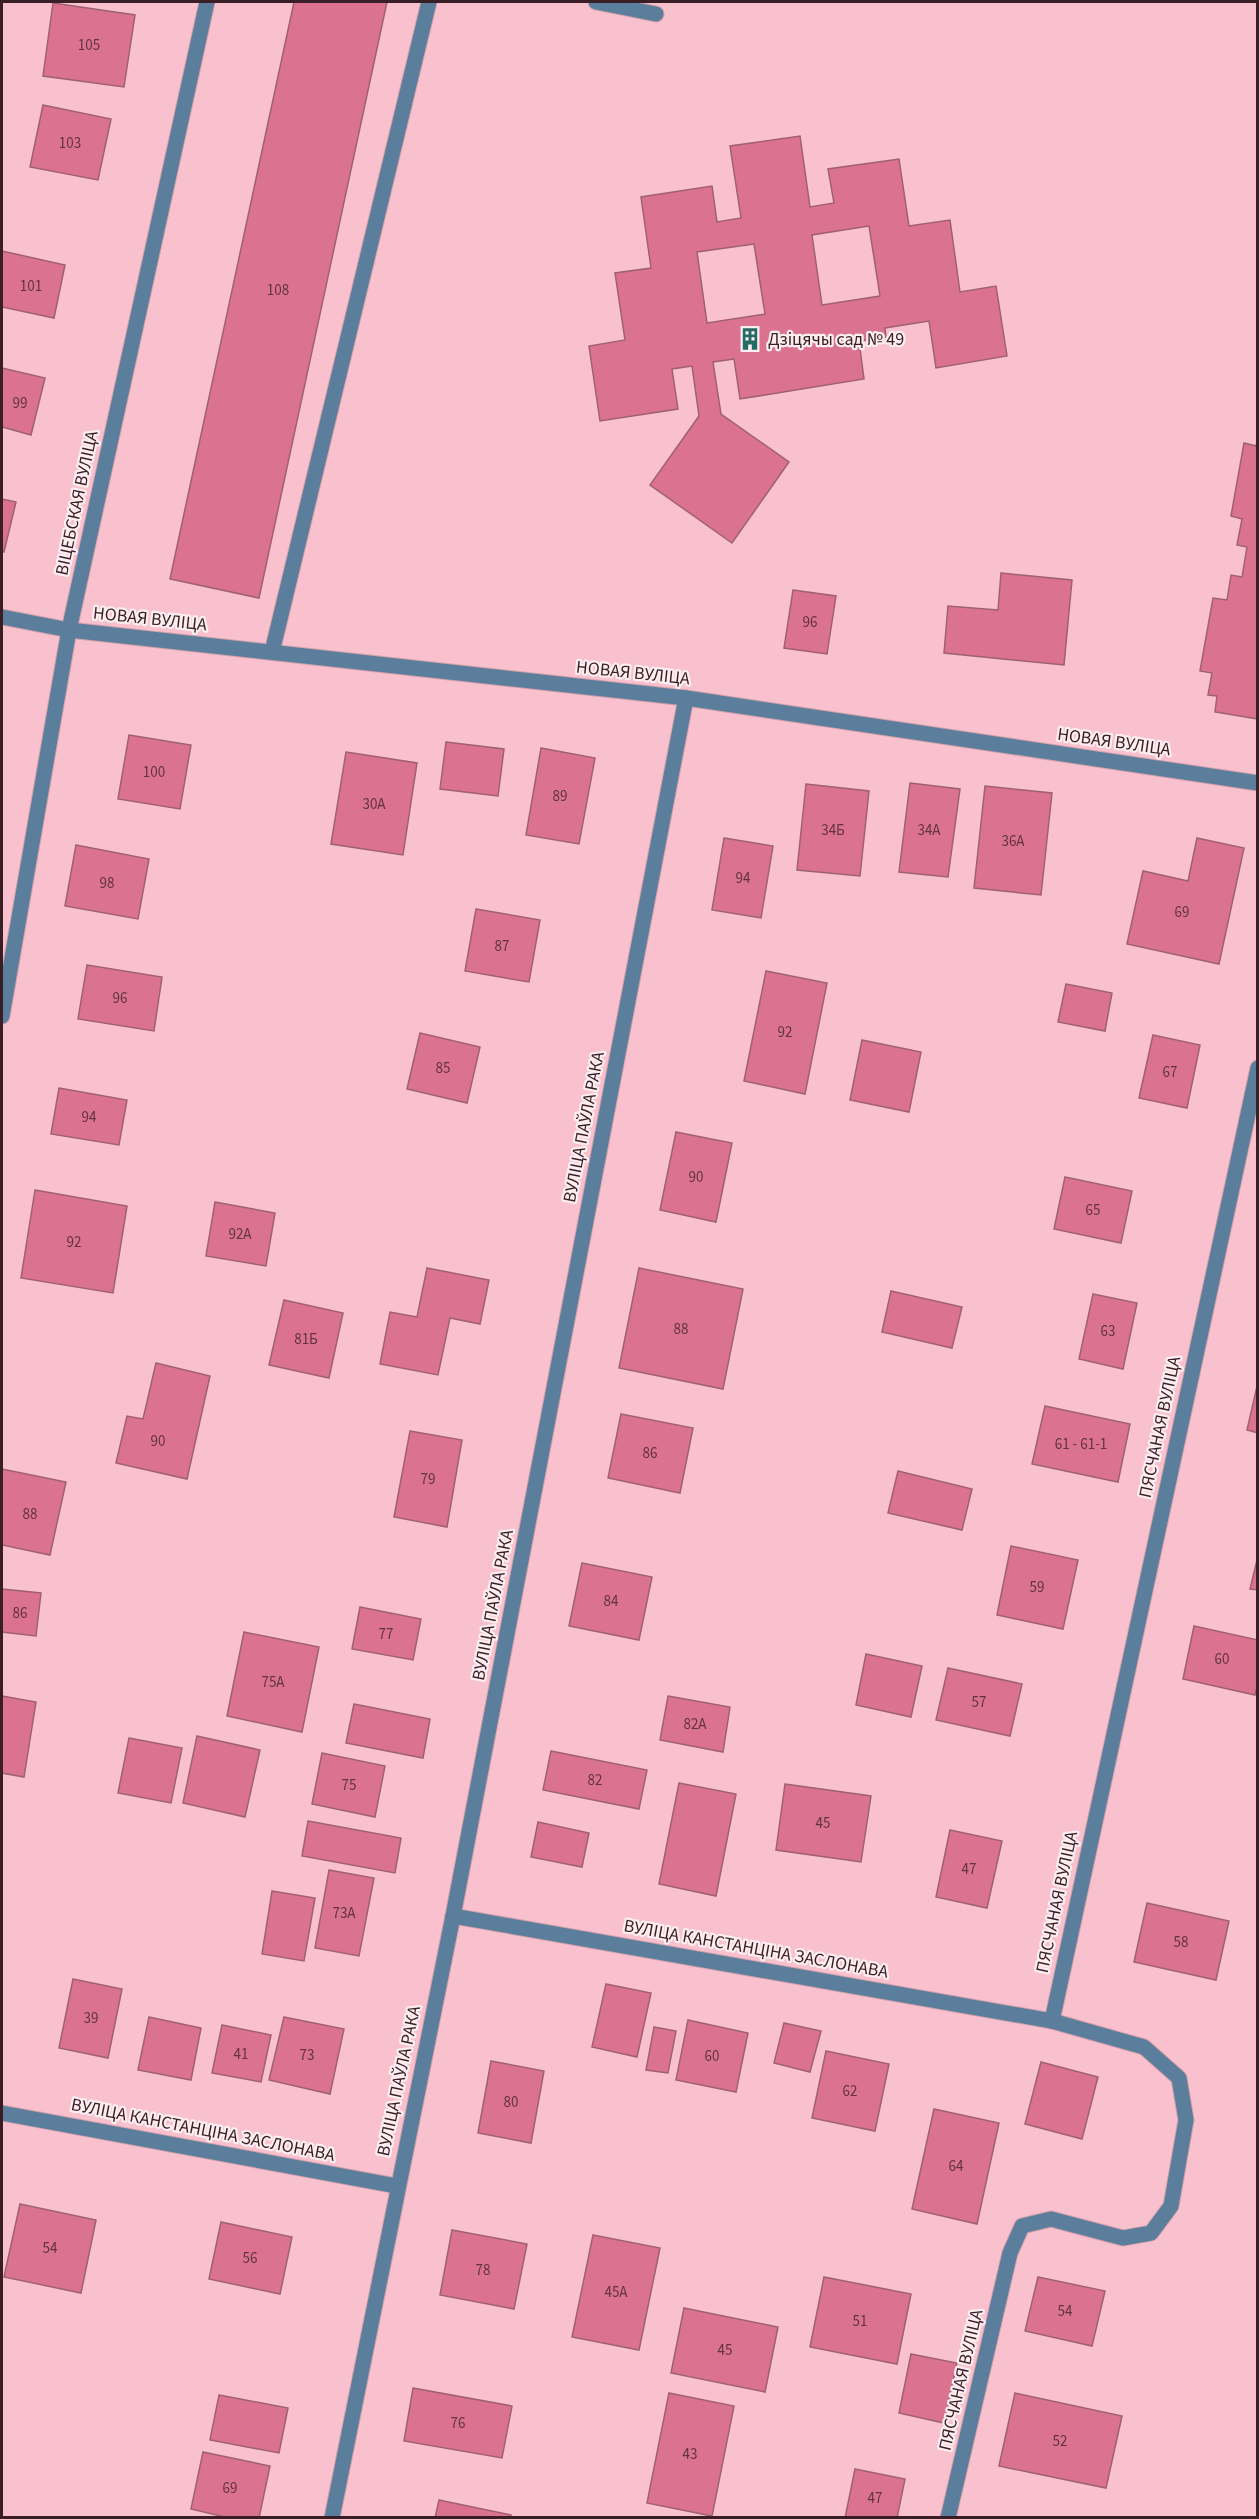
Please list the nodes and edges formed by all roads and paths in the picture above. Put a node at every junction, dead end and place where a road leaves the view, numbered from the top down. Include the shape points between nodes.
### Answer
1 (207, 2) edge
2 (429, 2) edge
3 (596, 2) edge
4 (656, 14) dead end
5 (2, 617) edge
6 (69, 630) junction
7 (272, 652) junction
8 (686, 698) junction
9 (1257, 783) edge
10 (2, 1016) edge
11 (1257, 1068) edge
12 (453, 1916) junction
13 (1052, 2021) junction
14 (2, 2113) edge
15 (397, 2187) junction
16 (332, 2517) edge
17 (948, 2517) edge

1 - 6 street, ВІЦЕБСКАЯ ВУЛІЦА
2 - 7 street
3 - 4 street
5 - 6 street, НОВАЯ ВУЛІЦА
6 - 7 street, НОВАЯ ВУЛІЦА
6 - 10 street, ВІЦЕБСКАЯ ВУЛІЦА
7 - 8 street, НОВАЯ ВУЛІЦА
8 - 9 street, НОВАЯ ВУЛІЦА
8 - 12 street, ВУЛІЦА ПАЎЛА РАКА
11 - 13 street, ПЯСЧАНАЯ ВУЛІЦА
12 - 13 street, ВУЛІЦА КАНСТАНЦІНА ЗАСЛОНАВА
12 - 15 street, ВУЛІЦА ПАЎЛА РАКА
13 - 17 street, ПЯСЧАНАЯ ВУЛІЦА via 1144,2047 1179,2078 1186,2120 1171,2206 1151,2233 1123,2238 1052,2219 1022,2226 1010,2253
14 - 15 street, ВУЛІЦА КАНСТАНЦІНА ЗАСЛОНАВА
15 - 16 street, ВУЛІЦА ПАЎЛА РАКА

